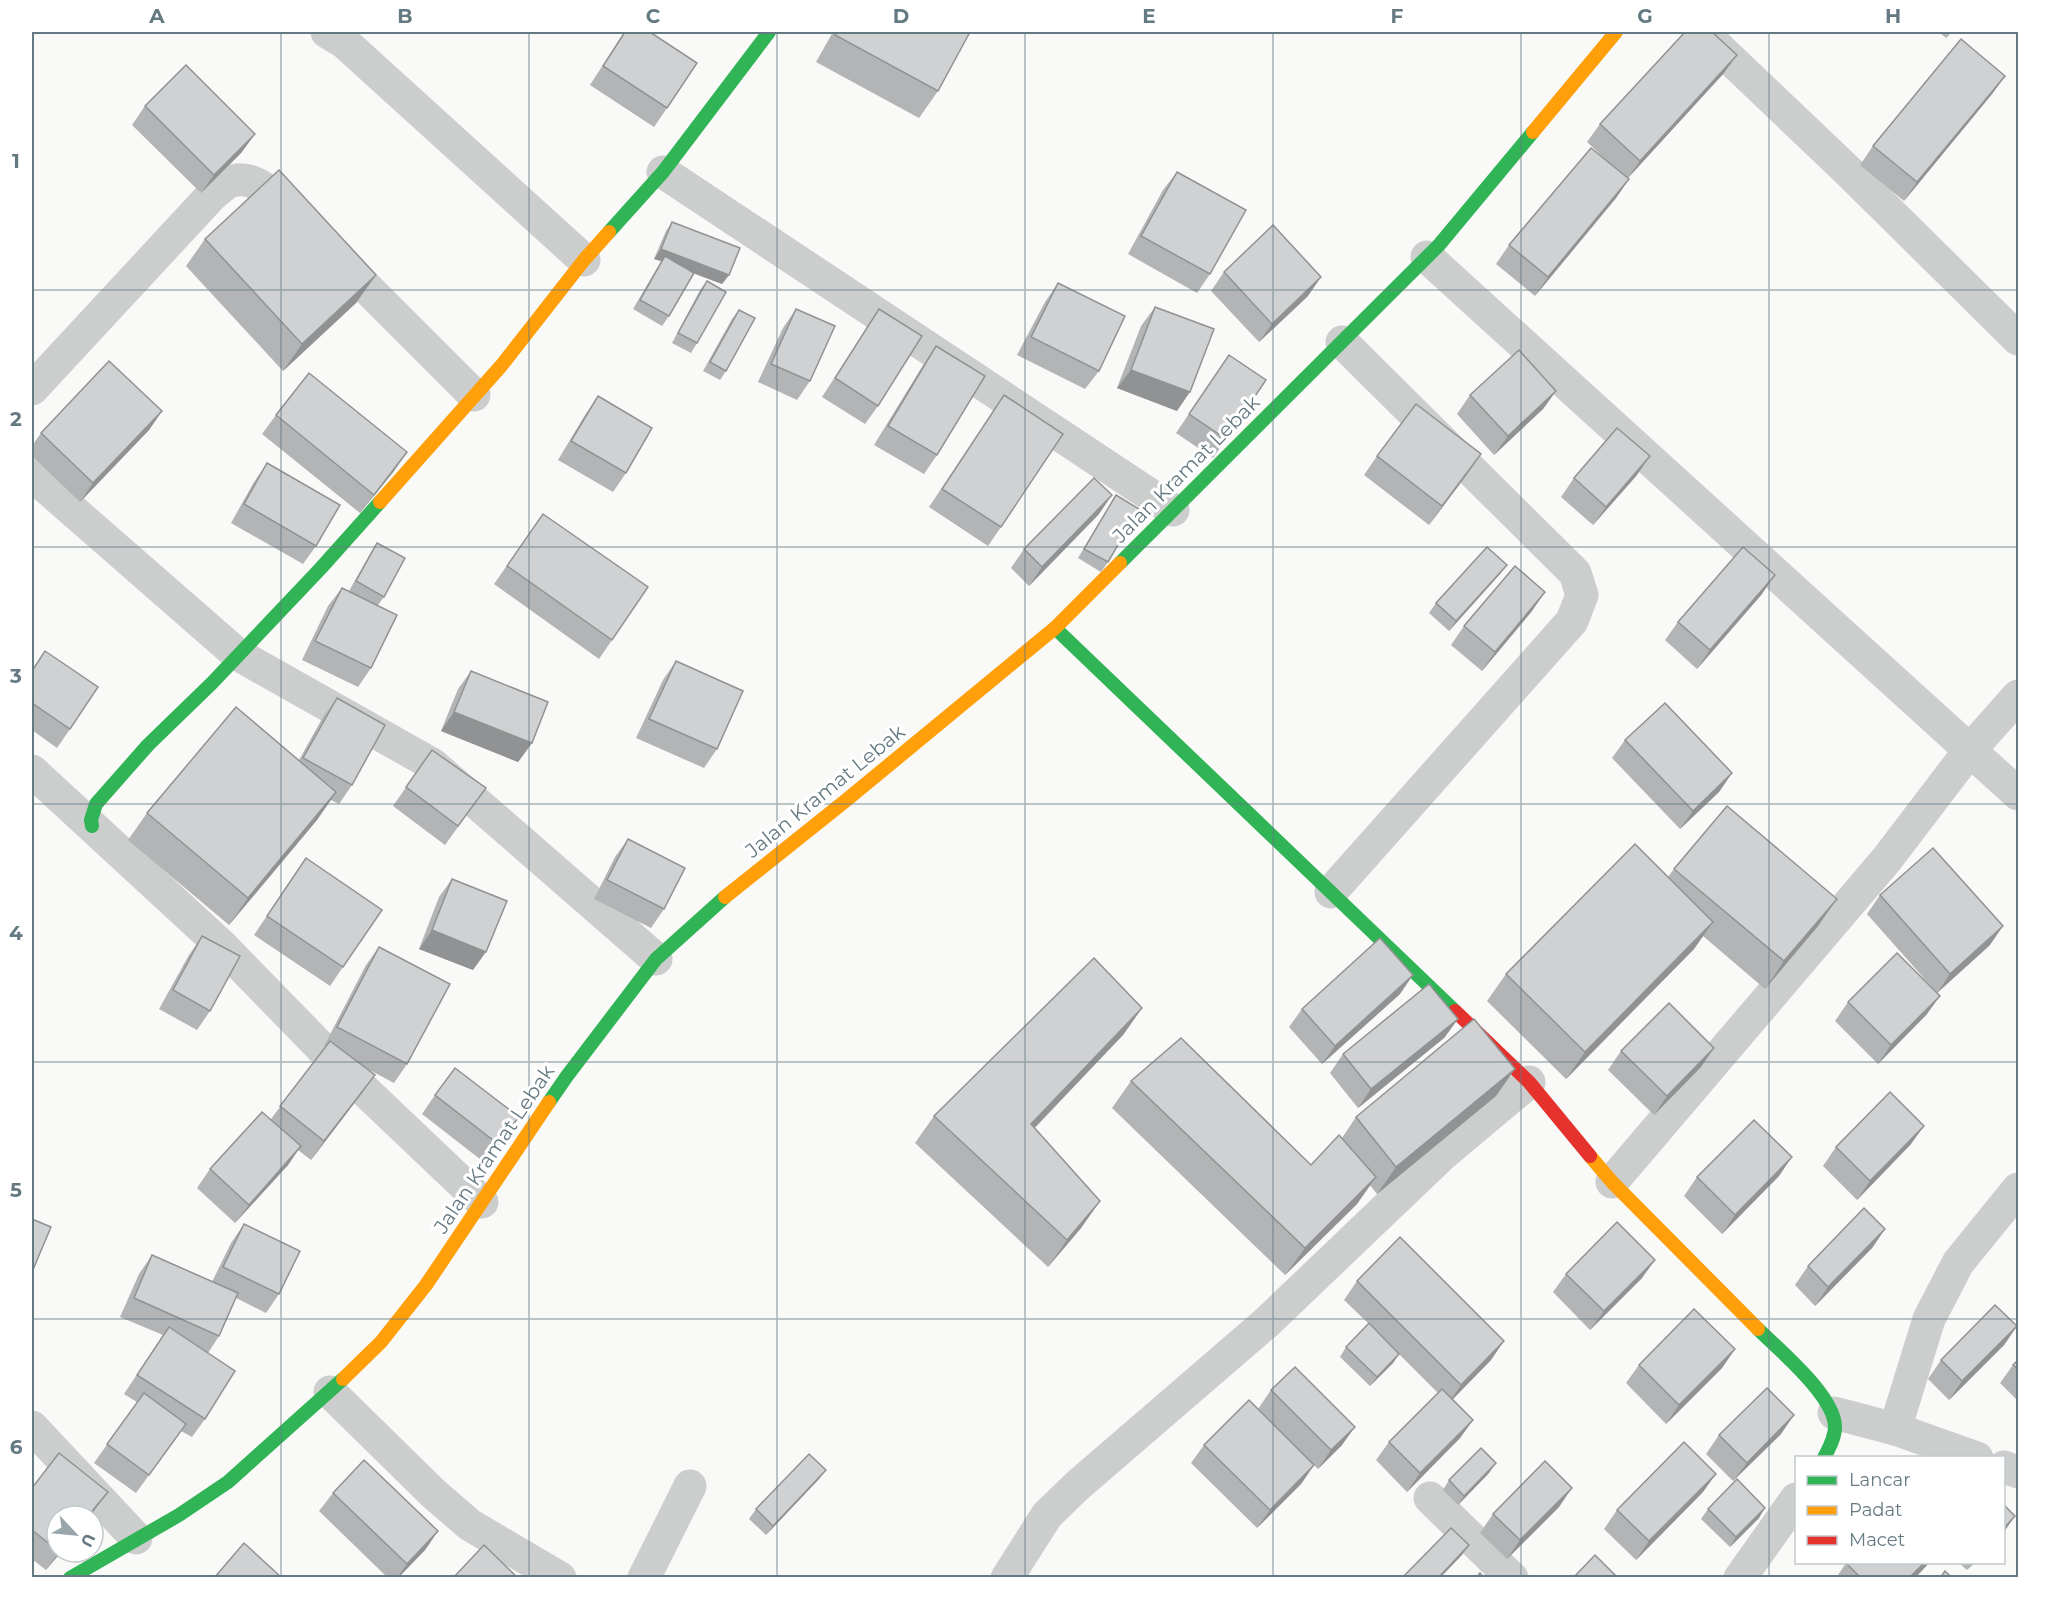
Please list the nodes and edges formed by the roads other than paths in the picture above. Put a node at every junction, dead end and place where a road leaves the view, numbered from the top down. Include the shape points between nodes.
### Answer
1 (327, 32) edge
2 (769, 32) edge
3 (1616, 32) edge
4 (1702, 32) edge
5 (663, 172) junction
6 (1427, 257) junction
7 (584, 260) junction
8 (2019, 339) edge
9 (1342, 342) junction
10 (32, 389) edge
11 (474, 395) junction
12 (32, 475) edge
13 (1173, 510) junction
14 (1055, 628) junction
15 (237, 654) junction
16 (2019, 696) edge
17 (1970, 750) junction
18 (32, 771) edge
19 (2019, 794) edge
20 (92, 826) junction
21 (1331, 892) junction
22 (656, 958) junction
23 (1529, 1082) junction
24 (1612, 1182) junction
25 (2019, 1189) edge
26 (482, 1202) junction
27 (330, 1392) junction
28 (1834, 1413) junction
29 (32, 1427) edge
30 (1895, 1429) junction
31 (1825, 1456) edge
32 (1971, 1456) edge
33 (690, 1486) dead end
34 (1430, 1498) dead end
35 (1795, 1502) edge
36 (136, 1538) junction
37 (70, 1578) edge
38 (560, 1578) edge
39 (644, 1578) edge
40 (1007, 1578) edge
41 (1512, 1578) edge
42 (1740, 1578) edge

1 - 7 street via 345,43
2 - 5 street
3 - 6 street, Jalan Kramat Lebak
4 - 8 street
5 - 7 street
5 - 13 street
6 - 9 street, Jalan Kramat Lebak
6 - 17 street
7 - 11 street
9 - 13 street, Jalan Kramat Lebak
9 - 21 street via 1575,573 1582,595 1572,621
10 - 11 street via 212,195 228,183 249,180 273,195
11 - 15 street via 321,568
12 - 15 street
13 - 14 street, Jalan Kramat Lebak
14 - 21 street
14 - 22 street, Jalan Kramat Lebak via 751,875
15 - 20 street via 96,804
15 - 22 street via 432,764
16 - 17 street
17 - 19 street
17 - 24 street via 1887,859
18 - 20 street
20 - 26 street via 223,947
21 - 23 street
22 - 26 street, Jalan Kramat Lebak via 567,1076
23 - 24 street
23 - 40 street via 1443,1154 1266,1323 1077,1486 1047,1515
24 - 28 street via 1816,1387
25 - 30 street via 1958,1263 1929,1319
26 - 27 street, Jalan Kramat Lebak via 426,1286 381,1342
27 - 36 street, Jalan Kramat Lebak via 228,1482
27 - 38 street via 470,1525
28 - 30 street
28 - 31 street via 1836,1435
29 - 36 street
30 - 32 street
33 - 39 street
34 - 41 street
35 - 42 street
36 - 37 street, Jalan Kramat Lebak

